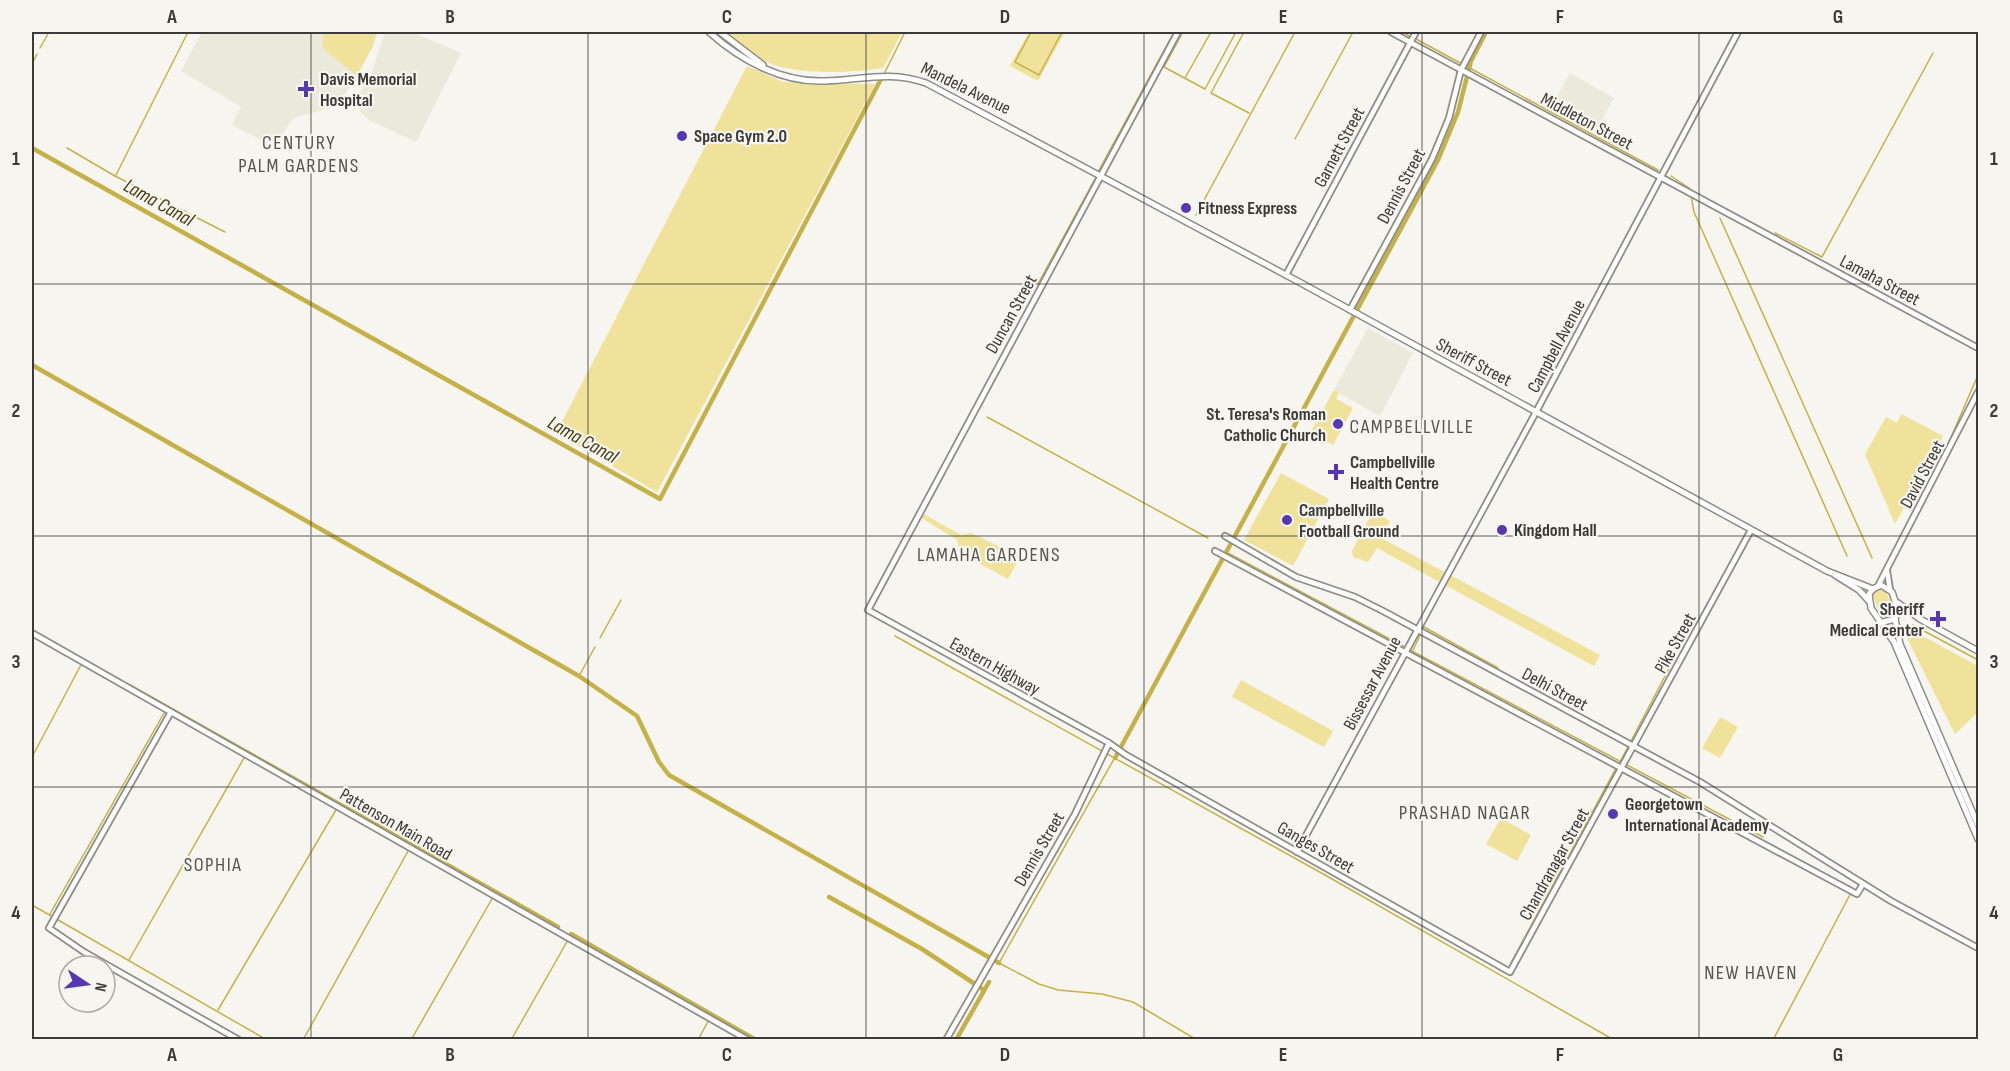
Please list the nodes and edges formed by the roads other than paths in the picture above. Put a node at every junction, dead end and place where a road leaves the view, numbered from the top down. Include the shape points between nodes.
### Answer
1 (709, 32) edge
2 (720, 32) edge
3 (1178, 32) edge
4 (1391, 32) edge
5 (1415, 32) edge
6 (1480, 32) edge
7 (1737, 32) edge
8 (1410, 42) junction
9 (1463, 70) junction
10 (771, 71) junction
11 (1099, 174) junction
12 (1661, 177) junction
13 (1768, 236) joint
14 (1286, 275) junction
15 (1350, 310) junction
16 (1978, 348) edge
17 (1978, 392) edge
18 (1536, 412) junction
19 (1472, 526) joint
20 (1751, 530) junction
21 (1225, 536) dead end
22 (1215, 551) dead end
23 (1887, 568) junction
24 (1833, 574) junction
25 (1875, 587) junction
26 (1890, 589) junction
27 (1869, 601) junction
28 (1897, 601) junction
29 (868, 610) joint
30 (1914, 615) junction
31 (1896, 618) junction
32 (1883, 622) junction
33 (1417, 628) junction
34 (32, 633) edge
35 (1896, 641) junction
36 (1406, 649) junction
37 (1978, 651) edge
38 (171, 712) junction
39 (1109, 743) junction
40 (1633, 746) junction
41 (1621, 766) junction
42 (1978, 825) edge
43 (1978, 838) edge
44 (1297, 852) junction
45 (1863, 884) junction
46 (1978, 948) edge
47 (1510, 972) joint
48 (238, 1040) edge
49 (748, 1040) edge
50 (946, 1040) edge

1 - 10 main road, Mandela Avenue via 744,59
2 - 10 main road, Mandela Avenue
3 - 11 street, Duncan Street
4 - 8 street, Middleton Street
5 - 8 street, Garnett Street
6 - 9 street
7 - 12 street, Campbell Avenue
8 - 9 street, Middleton Street
8 - 14 street, Garnett Street
9 - 12 street, Middleton Street
9 - 15 street, Dennis Street via 1432,159
10 - 11 main road, Mandela Avenue via 797,79 825,81 893,75 926,82
11 - 14 main road, Sheriff Street
11 - 29 street, Duncan Street
12 - 13 street, Middleton Street
12 - 18 street, Campbell Avenue
13 - 16 street, Lamaha Street
14 - 15 main road, Sheriff Street
15 - 18 main road, Sheriff Street
17 - 23 street, David Street
18 - 19 street, Campbell Avenue
18 - 20 main road, Sheriff Street
19 - 33 street, Bissessar Avenue
20 - 24 main road, Sheriff Street
20 - 40 street, Pike Street
21 - 33 street, Delhi Street via 1296,577 1355,597
22 - 36 street
23 - 25 street, David Street
23 - 26 street
24 - 25 main road, Sheriff Street
24 - 27 main road, Sheriff Street
25 - 26 main road
25 - 27 main road
26 - 28 main road
27 - 32 main road
28 - 30 main road
28 - 31 main road
29 - 39 street, Eastern Highway
30 - 31 main road
30 - 37 main road
31 - 32 main road
31 - 35 main road
32 - 35 main road
33 - 36 street, Bissessar Avenue
33 - 40 street, Delhi Street
34 - 38 street, Pattenson Main Road
35 - 42 main road
35 - 43 main road
36 - 41 street
36 - 44 street, Bissessar Avenue
38 - 48 street via 49,928
38 - 49 street, Pattenson Main Road
39 - 44 street, Ganges Street
39 - 50 street, Dennis Street via 1075,814
40 - 41 street, Pike Street
40 - 45 street, Delhi Street via 1741,807
41 - 45 street via 1855,893
41 - 47 street, Chandranagar Street
44 - 47 street, Ganges Street
45 - 46 street, Delhi Street

